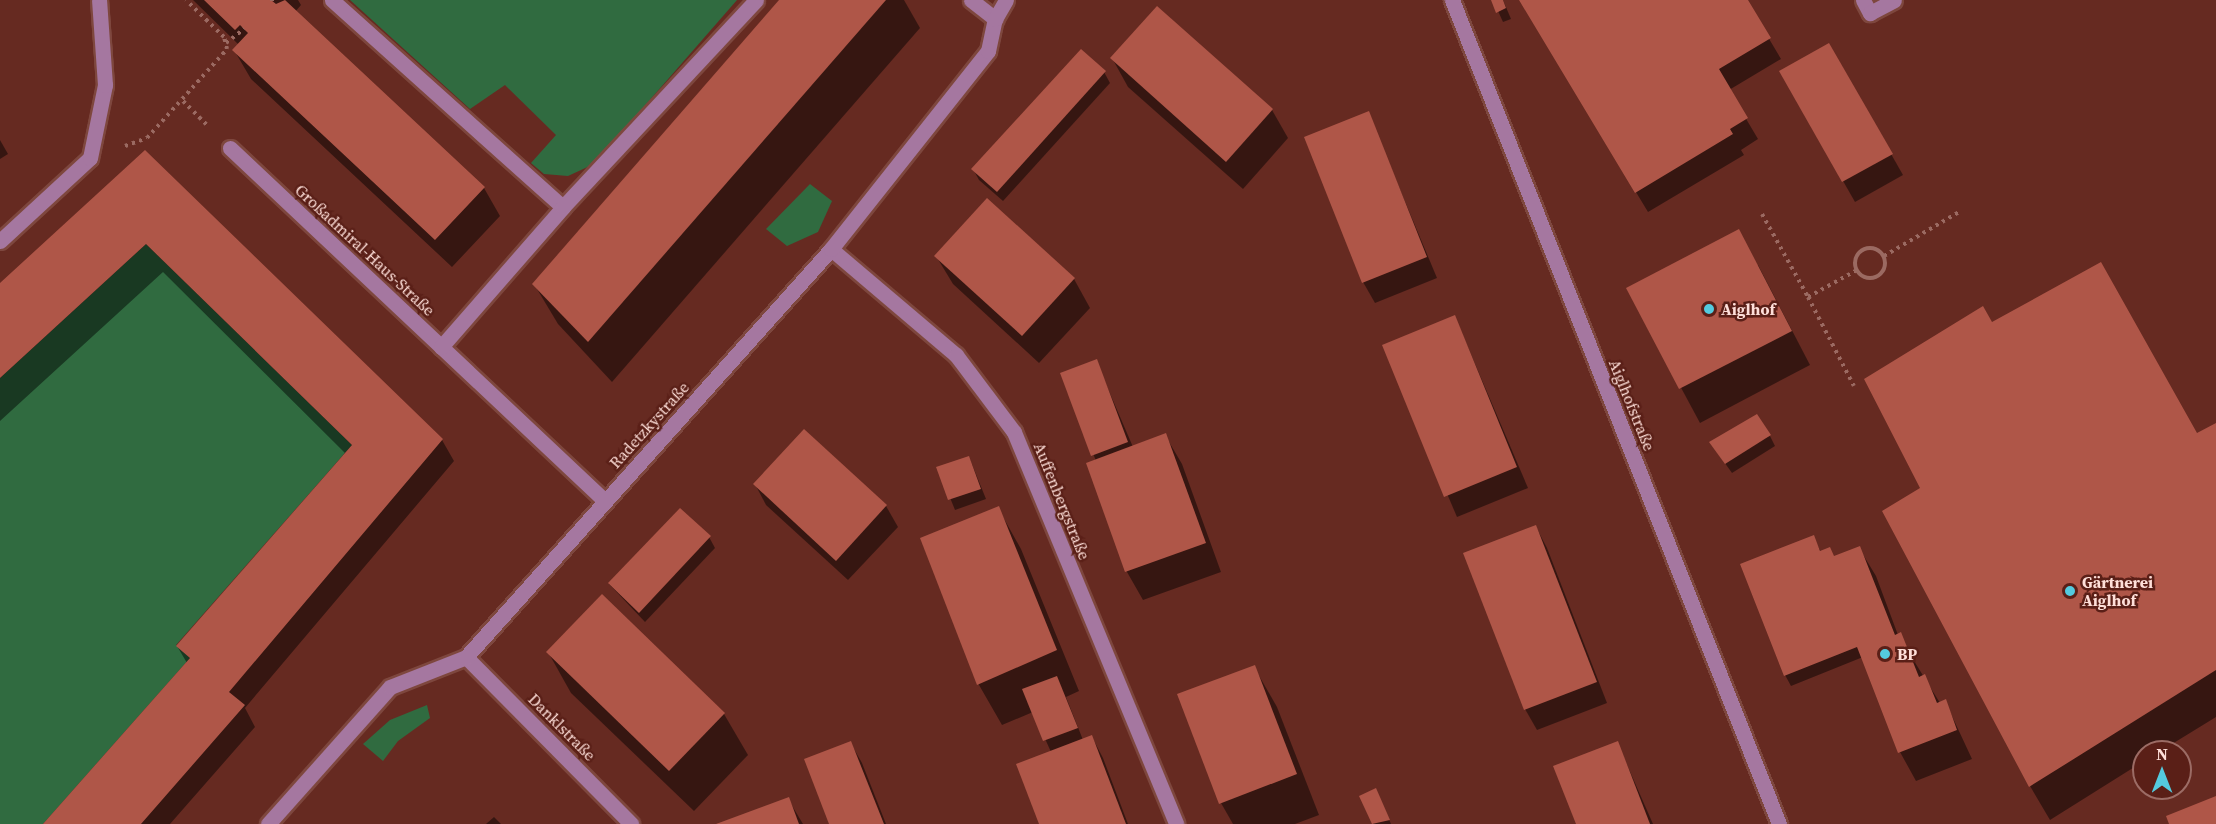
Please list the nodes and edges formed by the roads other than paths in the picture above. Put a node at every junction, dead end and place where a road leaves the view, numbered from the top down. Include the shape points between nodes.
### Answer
1 (99, 0) edge
2 (332, 0) edge
3 (756, 0) edge
4 (971, 0) edge
5 (1006, 0) edge
6 (1452, 0) edge
7 (1863, 0) edge
8 (1894, 0) edge
9 (995, 19) junction
10 (230, 148) road end
11 (563, 207) junction
12 (0, 241) edge
13 (831, 249) junction
14 (441, 347) junction
15 (605, 501) junction
16 (466, 657) junction
17 (268, 824) edge
18 (631, 824) edge
19 (1176, 824) edge
20 (1779, 824) edge

1 - 12 street via 105,84 90,158
2 - 11 street
3 - 11 street
4 - 9 street
5 - 9 street, Radetzkystraße
6 - 20 street, Aiglhofstraße
7 - 8 street via 1870,12
9 - 13 street, Radetzkystraße via 988,51
10 - 14 street, Großadmiral-Haus-Straße
11 - 14 street
13 - 15 street, Radetzkystraße
13 - 19 street, Auffenbergstraße via 956,355 1014,432
14 - 15 street, Großadmiral-Haus-Straße
15 - 16 street, Radetzkystraße
16 - 17 street, Radetzkystraße via 390,687
16 - 18 street, Danklstraße

